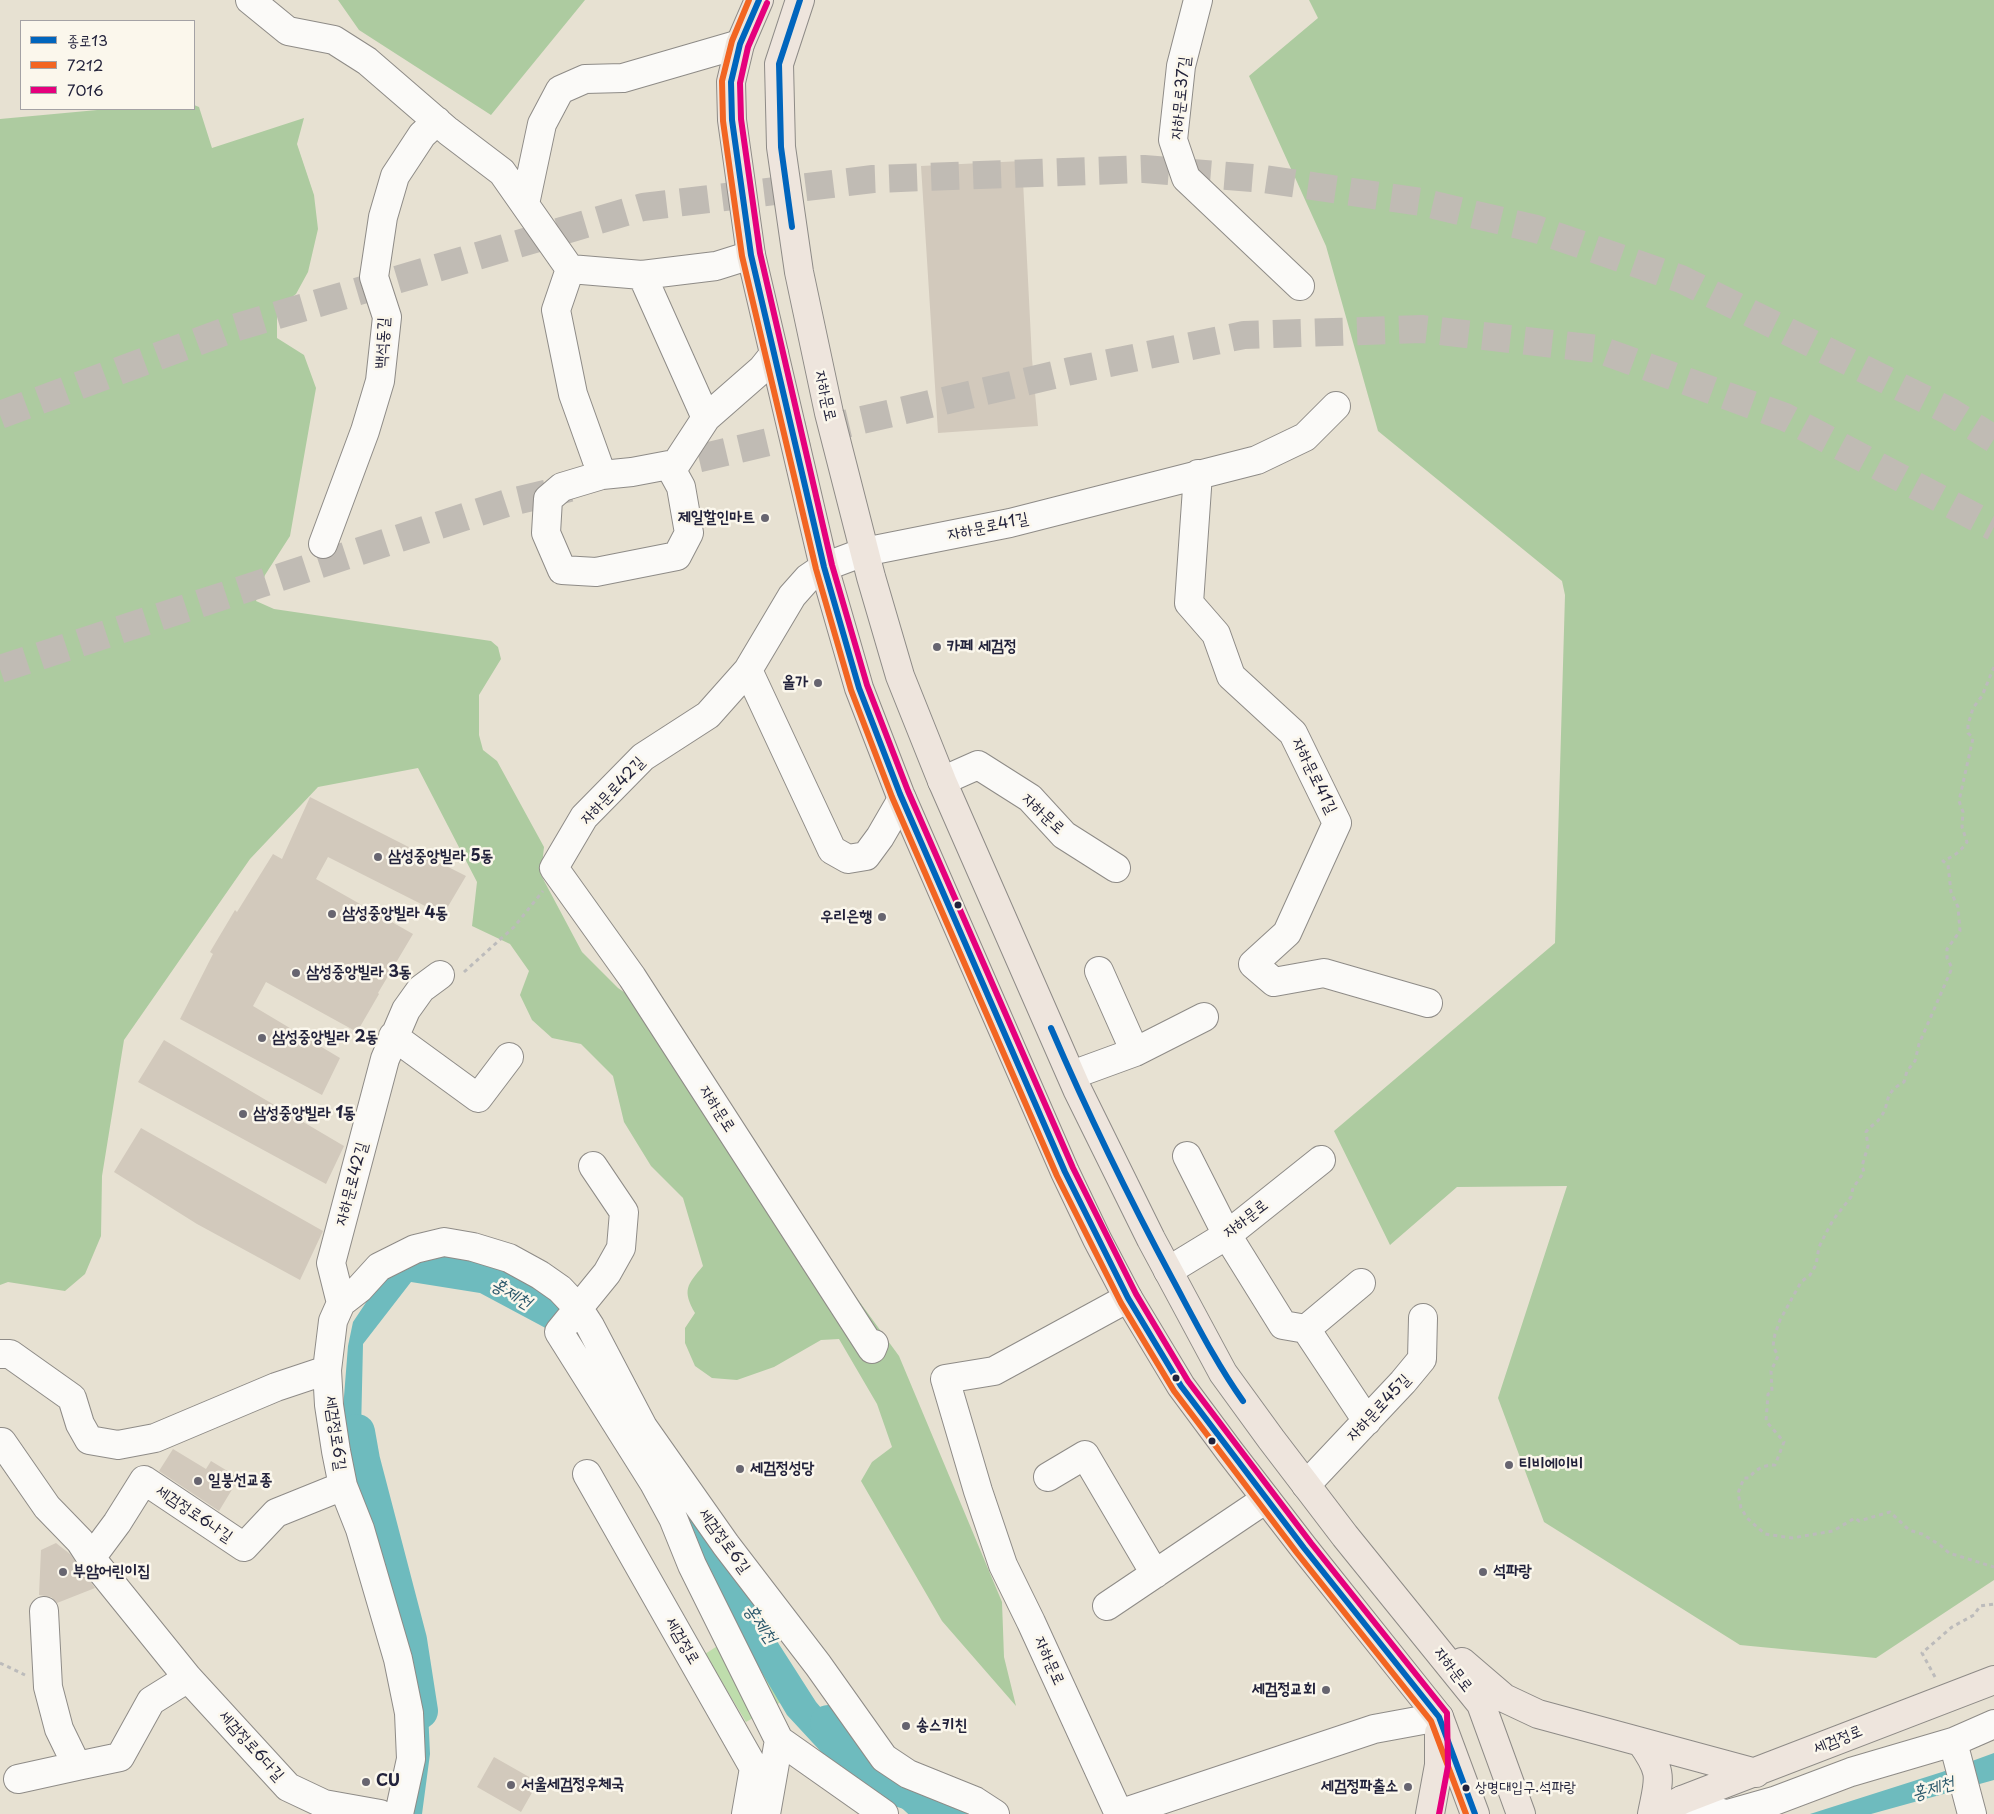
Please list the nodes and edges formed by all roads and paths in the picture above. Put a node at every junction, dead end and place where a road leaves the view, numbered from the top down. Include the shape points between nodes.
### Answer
1 (250, 0) edge
2 (759, 0) edge
3 (800, 0) edge
4 (1198, 0) edge
5 (740, 44) junction
6 (437, 121) junction
7 (525, 204) junction
8 (751, 254) junction
9 (570, 268) junction
10 (642, 275) junction
11 (1300, 286) dead end
12 (774, 354) junction
13 (1336, 406) dead end
14 (706, 418) junction
15 (672, 470) junction
16 (1198, 474) junction
17 (602, 475) junction
18 (323, 544) dead end
19 (864, 552) junction
20 (824, 566) junction
21 (1994, 668) edge
22 (748, 670) junction
23 (942, 781) junction
24 (902, 798) junction
25 (554, 868) junction
26 (1116, 868) dead end
27 (1099, 971) dead end
28 (450, 976) joint
29 (1428, 1003) dead end
30 (1204, 1017) dead end
31 (393, 1036) junction
32 (1135, 1052) junction
33 (509, 1057) dead end
34 (1072, 1075) junction
35 (1187, 1156) dead end
36 (1321, 1160) dead end
37 (593, 1166) dead end
38 (1226, 1235) junction
39 (1168, 1271) junction
40 (1361, 1283) dead end
41 (1128, 1298) junction
42 (341, 1303) junction
43 (579, 1309) junction
44 (1423, 1318) dead end
45 (1306, 1329) junction
46 (874, 1344) dead end
47 (0, 1354) edge
48 (327, 1370) junction
49 (1367, 1421) junction
50 (2, 1442) dead end
51 (587, 1474) dead end
52 (1048, 1476) dead end
53 (1306, 1485) junction
54 (344, 1486) junction
55 (1266, 1499) junction
56 (91, 1558) junction
57 (1994, 1567) edge
58 (1155, 1574) junction
59 (1994, 1604) edge
60 (1107, 1606) dead end
61 (44, 1610) dead end
62 (1418, 1626) junction
63 (1935, 1677) dead end
64 (188, 1678) junction
65 (1994, 1680) edge
66 (1439, 1717) junction
67 (1994, 1724) edge
68 (779, 1740) junction
69 (1641, 1742) junction
70 (1952, 1742) junction
71 (78, 1766) junction
72 (1756, 1773) junction
73 (18, 1778) dead end
74 (1682, 1800) junction
75 (1994, 1811) edge
76 (380, 1814) edge
77 (399, 1814) edge
78 (746, 1814) edge
79 (766, 1814) edge
80 (884, 1814) edge
81 (995, 1814) edge
82 (1430, 1814) edge
83 (1475, 1814) edge
84 (1521, 1814) edge
85 (1653, 1814) edge
86 (1727, 1814) edge
87 (1972, 1814) edge
88 (1981, 1814) edge

1 - 6 street via 288,31 334,40 367,60
2 - 5 main road
3 - 19 main road, 자하문로 via 779,64 781,147 799,272 829,413
4 - 11 street, 자하문로37길 via 1181,66 1173,140 1186,178
5 - 7 street via 623,78 585,79 560,90 542,124
5 - 8 main road via 731,82 732,120
6 - 7 street via 502,172
6 - 18 street, 백석동길 via 422,135 395,176 383,217 374,277 387,317 380,381
7 - 9 street
8 - 10 street via 716,266
8 - 12 main road
9 - 10 street
9 - 17 street via 556,310 573,394
10 - 14 street
12 - 14 street via 762,369
12 - 20 main road
13 - 16 street, 자하문로41길 via 1304,437 1257,460
14 - 15 street
15 - 17 street via 669,464
15 - 17 street via 681,487 690,533 678,556 596,572 562,570 546,533 548,499 562,487
16 - 19 street, 자하문로41길 via 1010,523
16 - 29 street, 자하문로41길 via 1189,603 1216,634 1231,676 1293,733 1337,824 1286,932 1253,964 1274,982 1324,973
19 - 20 street, 자하문로41길
19 - 23 main road, 자하문로 via 900,676
20 - 22 street, 자하문로42길 via 792,596
20 - 24 main road via 858,688
21 - 57 path via 1973,708 1968,725 1968,733 1973,738 1959,801 1967,842 1962,850 1943,861 1948,865 1951,892 1958,907 1960,931 1947,949 1952,968 1904,1082 1893,1088 1880,1119 1866,1132 1868,1146 1862,1166 1864,1172 1819,1247 1816,1265 1801,1282 1780,1320 1773,1346 1778,1356 1771,1371 1772,1392 1768,1394 1766,1421 1784,1442 1775,1465 1755,1470 1749,1478 1744,1478 1738,1493 1744,1513 1765,1534 1792,1538 1833,1532 1855,1518 1859,1521 1890,1512 1909,1530 1928,1538 1949,1553
22 - 24 street via 832,850 848,859 866,856
22 - 25 street, 자하문로42길 via 708,715 643,756 584,817
23 - 26 street, 자하문로 via 978,765 1030,798 1064,834
23 - 34 main road, 자하문로
24 - 41 main road via 1066,1172
25 - 28 path via 542,893 514,926
25 - 46 street, 자하문로 via 632,977 872,1350
27 - 32 street
28 - 31 street, 자하문로42길 via 421,988
30 - 32 street
31 - 33 street via 478,1098
31 - 42 street, 자하문로42길 via 384,1059 331,1264
32 - 34 street
34 - 39 main road, 자하문로
35 - 38 street
36 - 38 street, 자하문로
37 - 43 street via 624,1212 621,1248 607,1274
38 - 39 street, 자하문로
38 - 45 street via 1283,1325
39 - 53 main road, 자하문로 via 1223,1373
40 - 45 street
41 - 55 main road via 1181,1386
41 - 66 street, 자하문로 via 994,1371 945,1379 1003,1565 1119,1814 1374,1729
42 - 43 street, 세검정로6길 via 379,1267 415,1249 444,1242 509,1258 560,1289
42 - 48 street, 세검정로6길 via 333,1321
43 - 68 street via 559,1332 673,1518 692,1565
43 - 81 street, 세검정로6길 via 643,1427 726,1546 818,1665 884,1758 908,1774 975,1801
44 - 49 street, 자하문로45길 via 1422,1358
45 - 49 street
47 - 48 street, 세검정로6길 via 10,1354 72,1398 89,1440 118,1445 155,1438 276,1387
48 - 54 street, 세검정로6길 via 330,1414
49 - 53 street, 자하문로45길
50 - 56 street via 47,1507 80,1541
51 - 78 street, 세검정로 via 754,1768
52 - 58 street via 1085,1455
53 - 62 main road, 자하문로
54 - 56 street, 세검정로6나길 via 276,1513 244,1547 144,1480
54 - 77 street, 세검정로6길 via 398,1659 409,1713 410,1759
55 - 58 street
55 - 66 main road
56 - 64 street, 세검정로6다길
58 - 60 street
59 - 63 path via 1980,1606 1974,1615 1952,1627 1922,1653
61 - 71 street via 48,1687 58,1729
62 - 69 main road via 1504,1698 1538,1714
62 - 84 main road, 자하문로 via 1481,1704
64 - 71 street via 151,1701 120,1757
64 - 76 street, 세검정로6다길 via 288,1787 324,1804
65 - 72 main road, 세검정로
66 - 82 main road via 1439,1765
66 - 83 main road
67 - 70 street, 세검정로
68 - 79 street
68 - 80 street
69 - 72 main road
69 - 85 main road via 1655,1761 1659,1778
70 - 86 street, 세검정로
70 - 87 street
71 - 73 street
72 - 74 main road, 세검정로
74 - 85 main road, 세검정로
74 - 86 street, 세검정로
75 - 88 street

